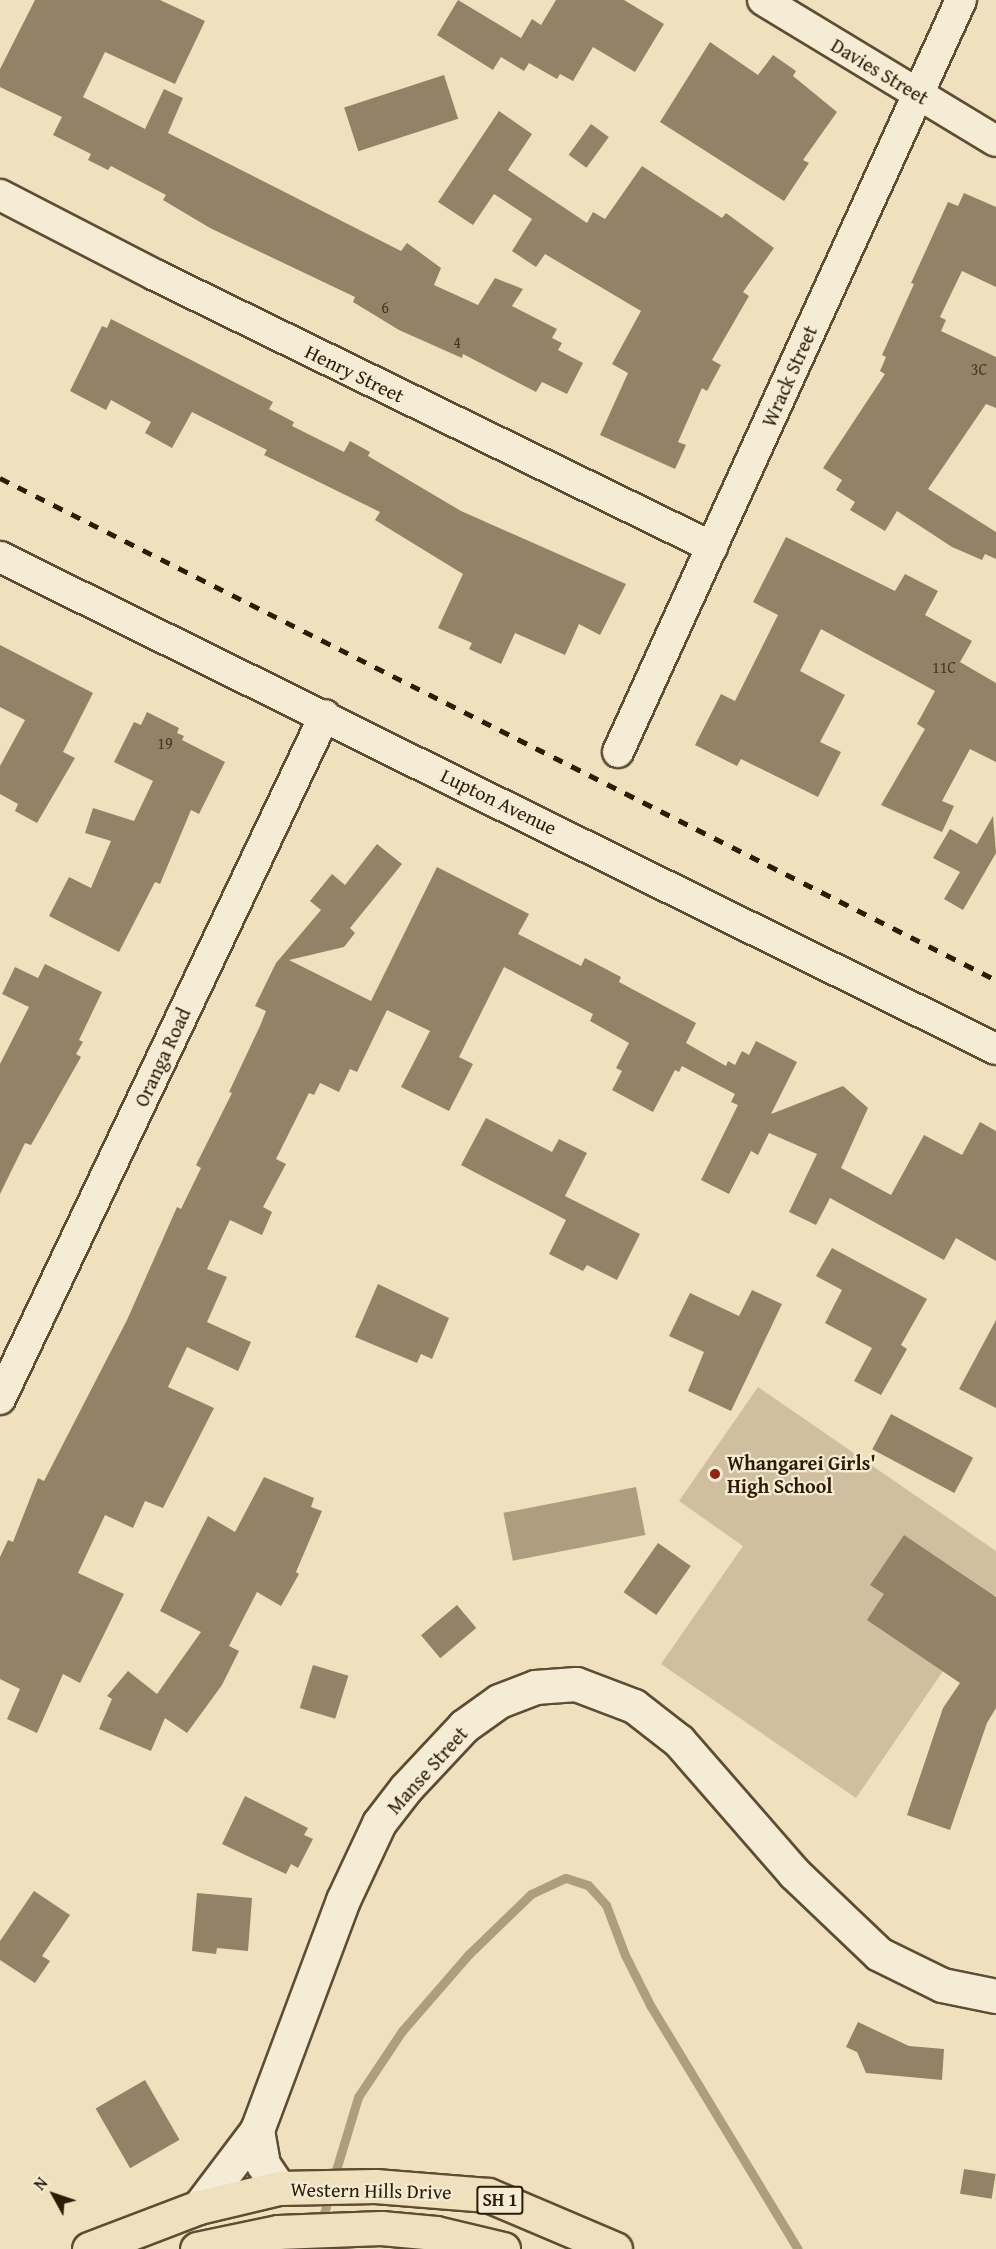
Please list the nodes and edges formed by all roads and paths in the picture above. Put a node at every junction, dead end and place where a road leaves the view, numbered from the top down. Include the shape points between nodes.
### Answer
1 (763, 0) edge
2 (961, 0) edge
3 (916, 93) junction
4 (996, 141) edge
5 (0, 195) edge
6 (712, 547) junction
7 (0, 557) edge
8 (325, 715) junction
9 (618, 752) dead end
10 (996, 1050) edge
11 (0, 1399) edge
12 (996, 1996) edge
13 (257, 2130) junction
14 (279, 2188) junction
15 (199, 2207) junction
16 (89, 2249) edge
17 (197, 2249) edge
18 (503, 2249) edge
19 (615, 2249) edge

1 - 3 street, Davies Street
2 - 3 street, Wrack Street
3 - 4 street, Davies Street
3 - 6 street, Wrack Street
5 - 6 street, Henry Street via 155,275
6 - 9 street, Wrack Street
7 - 8 street, Lupton Avenue
8 - 10 street, Lupton Avenue
8 - 11 street, Oranga Road
12 - 13 street, Manse Street via 942,1985 879,1954 794,1873 679,1741 634,1706 576,1684 535,1687 499,1701 464,1726 406,1788 380,1823 343,1900
13 - 14 street via 263,2164
13 - 15 street
14 - 15 highway, Western Hills Drive / SH 1
14 - 19 highway, Western Hills Drive / SH 1 via 375,2186 488,2195
15 - 16 highway, Western Hills Drive / SH 1
17 - 18 highway, Western Hills Drive / SH 1 via 307,2230 381,2228 436,2233

